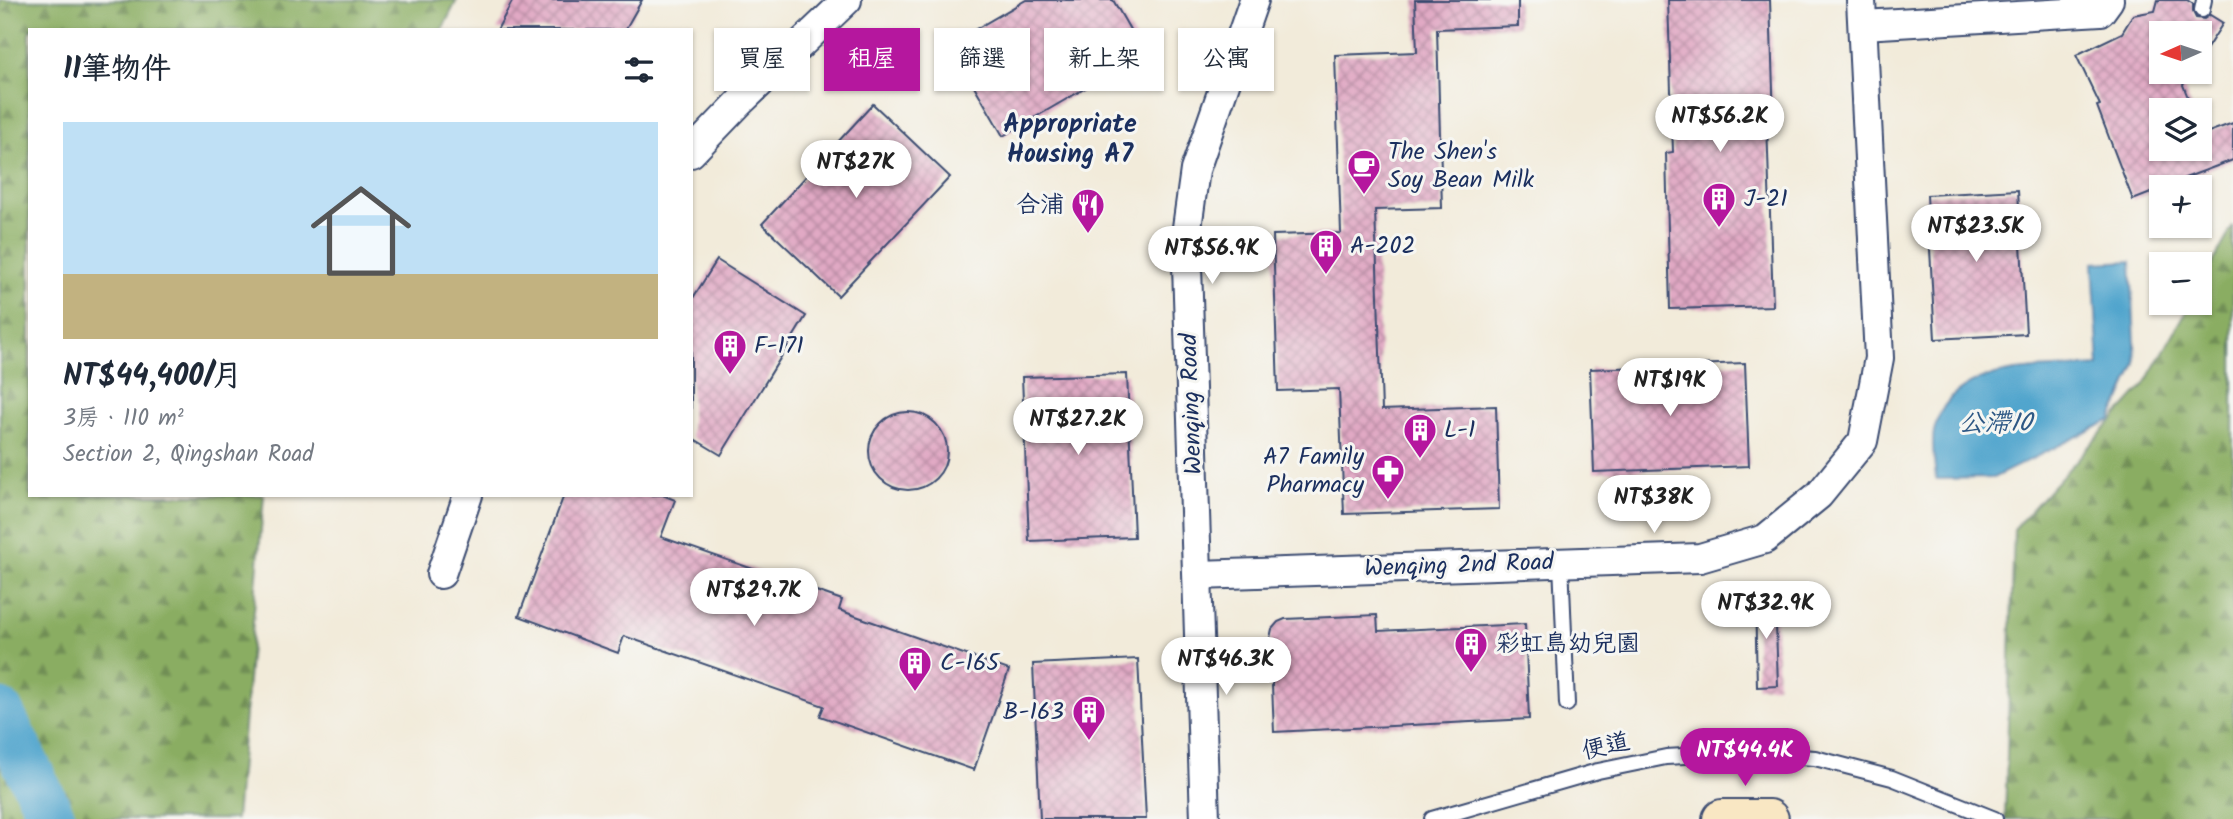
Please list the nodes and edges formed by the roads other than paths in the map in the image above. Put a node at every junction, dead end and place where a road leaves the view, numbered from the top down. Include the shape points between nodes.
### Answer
1 (847, 0) edge
2 (1254, 0) edge
3 (2109, 0) edge
4 (1862, 12) edge
5 (693, 151) edge
6 (467, 497) edge
7 (1561, 563) junction
8 (441, 574) dead end
9 (1198, 575) junction
10 (1567, 704) dead end
11 (1205, 819) edge
12 (1432, 819) edge
13 (1722, 819) edge
14 (1769, 819) edge
15 (1995, 819) edge

1 - 5 street
2 - 9 street, Wenqing Road via 1195,170 1186,235
3 - 4 street via 2101,11
4 - 7 street, Wenqing 2nd Road via 1879,358 1863,441 1819,495 1765,539 1700,558
6 - 8 street
7 - 9 street, Wenqing 2nd Road
7 - 10 lane
9 - 11 street, Wenqing Road
12 - 15 lane, 便道 via 1598,771 1666,757 1739,753 1815,758 1892,778
13 - 14 street

